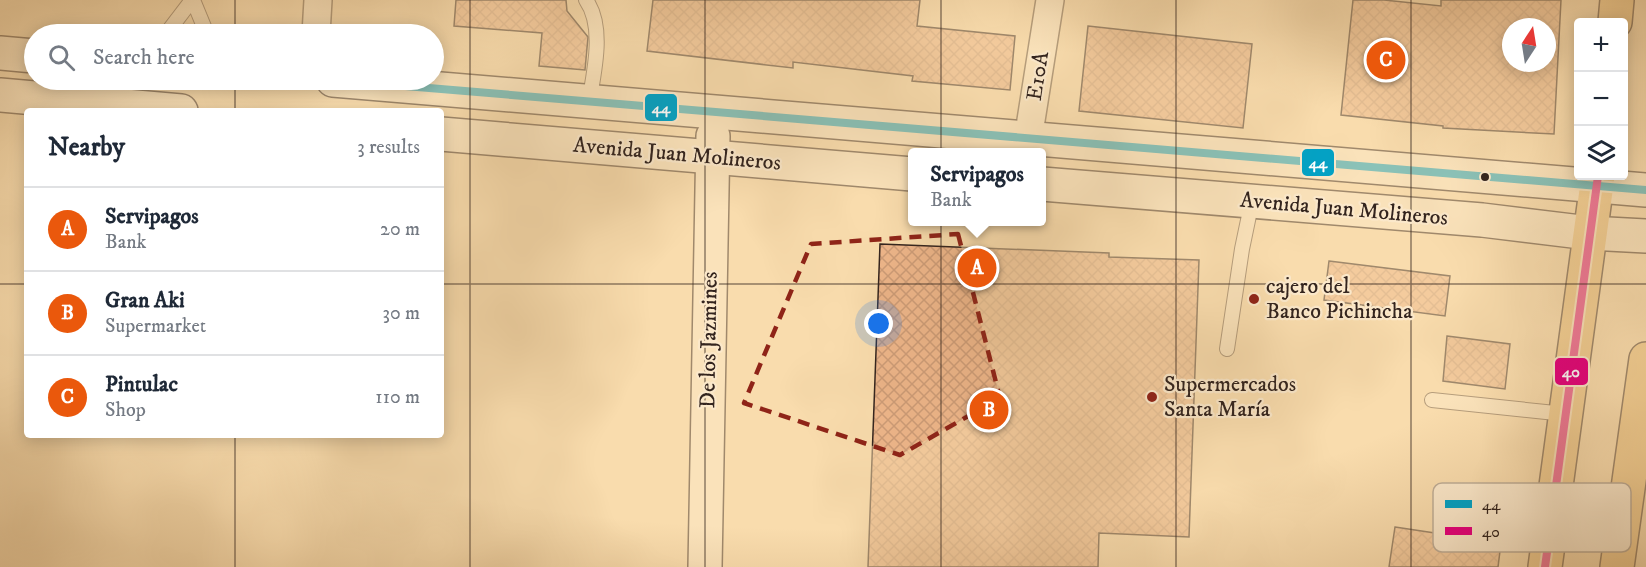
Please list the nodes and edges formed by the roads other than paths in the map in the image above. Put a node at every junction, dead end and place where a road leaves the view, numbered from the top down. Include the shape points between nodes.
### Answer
1 (192, 0) edge
2 (318, 0) edge
3 (586, 0) edge
4 (1050, 0) edge
5 (1617, 0) edge
6 (1615, 18) edge
7 (173, 24) edge
8 (203, 24) edge
9 (317, 24) edge
10 (0, 53) edge
11 (24, 55) edge
12 (444, 90) edge
13 (0, 95) edge
14 (589, 102) junction
15 (148, 108) edge
16 (713, 113) junction
17 (444, 134) edge
18 (1027, 145) edge
19 (714, 158) junction
20 (908, 174) edge
21 (1574, 179) edge
22 (1598, 180) edge
23 (1046, 184) edge
24 (1646, 190) edge
25 (1252, 201) junction
26 (1590, 233) junction
27 (1646, 236) edge
28 (1227, 350) dead end
29 (1646, 359) edge
30 (1432, 400) dead end
31 (1565, 414) junction
32 (1556, 483) edge
33 (1629, 483) edge
34 (1547, 552) edge
35 (1619, 552) edge
36 (705, 567) edge
37 (1545, 567) edge
38 (1617, 567) edge

1 - 7 lane
1 - 8 lane
2 - 9 street
3 - 14 lane via 591,7 598,51
4 - 18 street, E10A
5 - 6 main road
10 - 11 street
12 - 14 street, Avenida Juan Molineros
13 - 15 street
14 - 16 street, Avenida Juan Molineros
16 - 18 street, Avenida Juan Molineros
16 - 19 street, De los Jazmines
17 - 19 street, Avenida Juan Molineros
18 - 21 street, Avenida Juan Molineros
19 - 20 street, Avenida Juan Molineros
19 - 36 street, De los Jazmines
22 - 24 street, Avenida Juan Molineros
22 - 26 main road
23 - 25 street, Avenida Juan Molineros
25 - 26 street, Avenida Juan Molineros
25 - 28 lane
26 - 27 street, Avenida Juan Molineros
26 - 31 main road
29 - 33 main road
30 - 31 lane
31 - 32 main road
34 - 37 main road
35 - 38 main road

